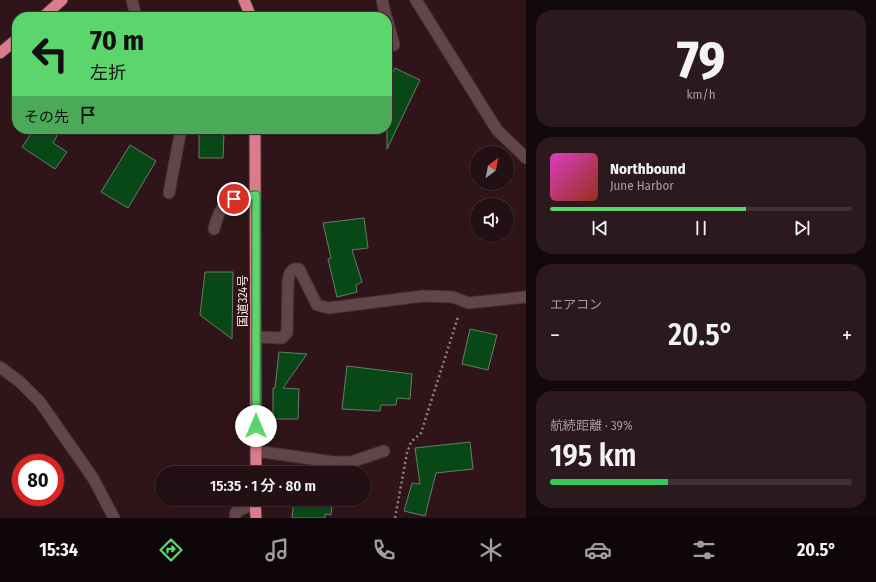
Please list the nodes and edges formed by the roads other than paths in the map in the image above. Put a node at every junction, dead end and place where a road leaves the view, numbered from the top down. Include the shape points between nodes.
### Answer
1 (62, 0) edge
2 (132, 0) edge
3 (244, 0) edge
4 (382, 0) edge
5 (416, 0) edge
6 (49, 12) edge
7 (135, 12) edge
8 (249, 12) edge
9 (385, 12) edge
10 (392, 37) edge
11 (12, 43) edge
12 (394, 45) dead end
13 (0, 53) edge
14 (180, 134) edge
15 (255, 134) edge
16 (526, 158) edge
17 (169, 193) dead end
18 (256, 195) junction
19 (214, 230) dead end
20 (526, 296) edge
21 (256, 337) junction
22 (0, 367) edge
23 (256, 451) junction
24 (384, 451) dead end
25 (256, 466) edge
26 (246, 506) edge
27 (255, 506) edge
28 (114, 518) edge
29 (235, 518) edge
30 (256, 518) edge

1 - 6 highway
2 - 7 street
3 - 8 highway
4 - 9 street
5 - 16 street via 497,130
10 - 12 street
11 - 13 highway
14 - 17 street
15 - 18 highway, 国道324号
18 - 19 street via 234,199 223,205
18 - 21 highway, 国道324号
20 - 21 street via 468,303 453,298 423,296 329,308 317,305 299,269 290,274 288,281 287,333 282,338
21 - 23 highway, 国道324号
22 - 28 street via 40,402 93,478
23 - 24 street via 334,462 351,462
23 - 25 highway, 国道324号
26 - 29 street via 236,512
27 - 30 highway

